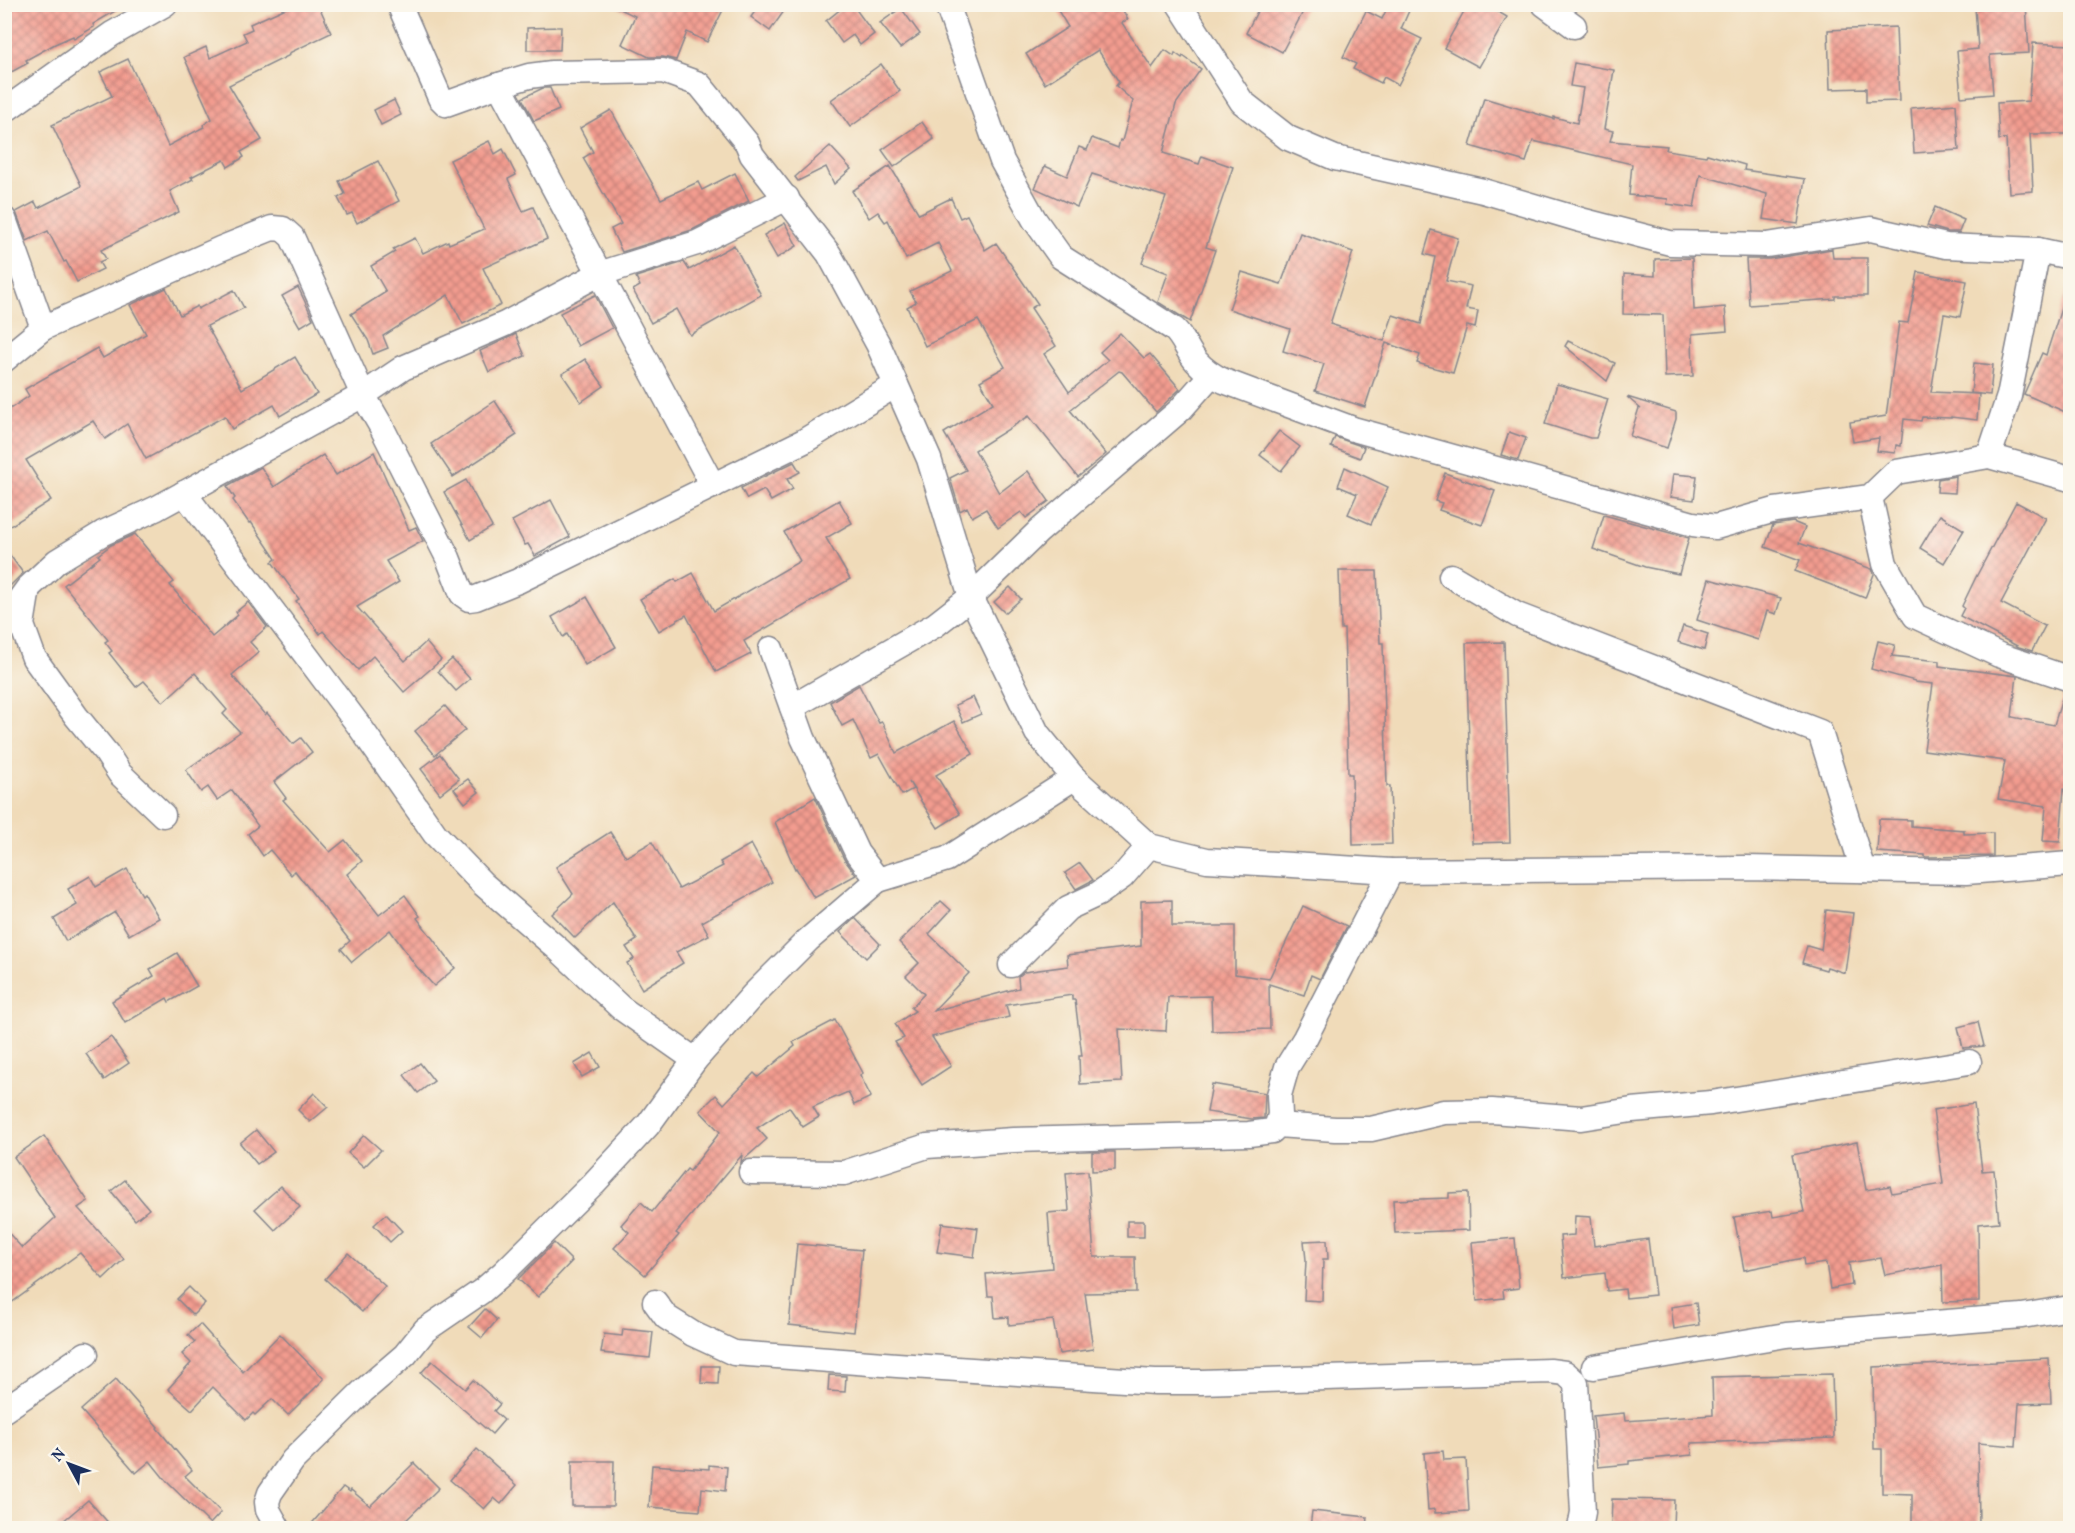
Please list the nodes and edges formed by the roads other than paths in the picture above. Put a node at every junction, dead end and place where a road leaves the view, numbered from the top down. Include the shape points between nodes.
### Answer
1 (399, 4) edge
2 (947, 4) edge
3 (1179, 4) edge
4 (1544, 4) edge
5 (164, 5) edge
6 (1574, 26) dead end
7 (499, 84) junction
8 (4, 111) edge
9 (787, 198) junction
10 (4, 219) edge
11 (2038, 250) junction
12 (2070, 257) edge
13 (599, 274) junction
14 (43, 328) junction
15 (4, 360) edge
16 (1211, 375) junction
17 (896, 385) junction
18 (363, 395) junction
19 (1989, 456) junction
20 (2070, 479) edge
21 (713, 486) junction
22 (184, 493) junction
23 (1870, 497) junction
24 (1450, 576) dead end
25 (28, 588) junction
26 (970, 597) junction
27 (4, 621) edge
28 (771, 649) dead end
29 (2070, 679) edge
30 (792, 707) junction
31 (1074, 778) junction
32 (163, 816) dead end
33 (1149, 846) junction
34 (2070, 864) edge
35 (1863, 870) junction
36 (1391, 871) junction
37 (878, 880) junction
38 (1011, 965) dead end
39 (695, 1060) junction
40 (1969, 1062) dead end
41 (1277, 1125) junction
42 (751, 1172) dead end
43 (655, 1302) dead end
44 (2070, 1308) edge
45 (86, 1354) dead end
46 (1594, 1366) dead end
47 (4, 1410) edge
48 (278, 1528) edge
49 (1580, 1528) edge

1 - 7 street via 446,104
2 - 16 street via 1002,161 1034,219 1061,257 1174,328 1195,360
3 - 11 street via 1242,102 1288,138 1335,158 1483,191 1670,243 1767,245 1871,229 1946,246
4 - 6 street
5 - 8 street via 112,34
7 - 9 street via 552,73 636,70 663,71 699,84
7 - 13 street
9 - 13 street via 697,243
9 - 17 street via 829,254
10 - 14 street
11 - 12 street
11 - 19 street via 2009,396
13 - 18 street via 505,324 403,368
13 - 21 street
14 - 15 street
14 - 18 street via 230,245 272,228 283,229 292,237
16 - 23 street via 1353,429 1693,524 1716,526 1775,510
16 - 26 street via 1180,410 1038,532
17 - 21 street via 804,441
17 - 26 street via 929,459
18 - 21 street via 448,558 462,594 469,599 518,581
18 - 22 street
19 - 20 street
19 - 23 street via 1896,472
22 - 25 street via 57,561
22 - 39 street via 360,727 435,834 483,884 621,1008
23 - 29 street via 1885,564 1915,616 2000,655
24 - 35 street via 1517,615 1820,732
25 - 27 street
25 - 32 street via 22,625 34,658 120,774
26 - 30 street via 935,626
26 - 31 street via 1037,733
28 - 30 street
30 - 37 street via 857,853
31 - 33 street
31 - 37 street via 947,859
33 - 36 street via 1207,860
33 - 38 street via 1122,877 1068,908
34 - 35 street via 1966,872
35 - 36 street
36 - 41 street via 1287,1067 1279,1095
37 - 39 street via 801,946
39 - 48 street via 648,1125 594,1183 503,1273 426,1330 405,1355 294,1460 267,1502
40 - 41 street via 1711,1103 1581,1118 1492,1111 1444,1112 1371,1129
41 - 42 street via 1272,1131 1249,1134 927,1146 844,1173
43 - 49 street via 666,1317 734,1353 1155,1382 1565,1372 1576,1383 1583,1512
44 - 46 street via 2022,1316 1786,1335
45 - 47 street

